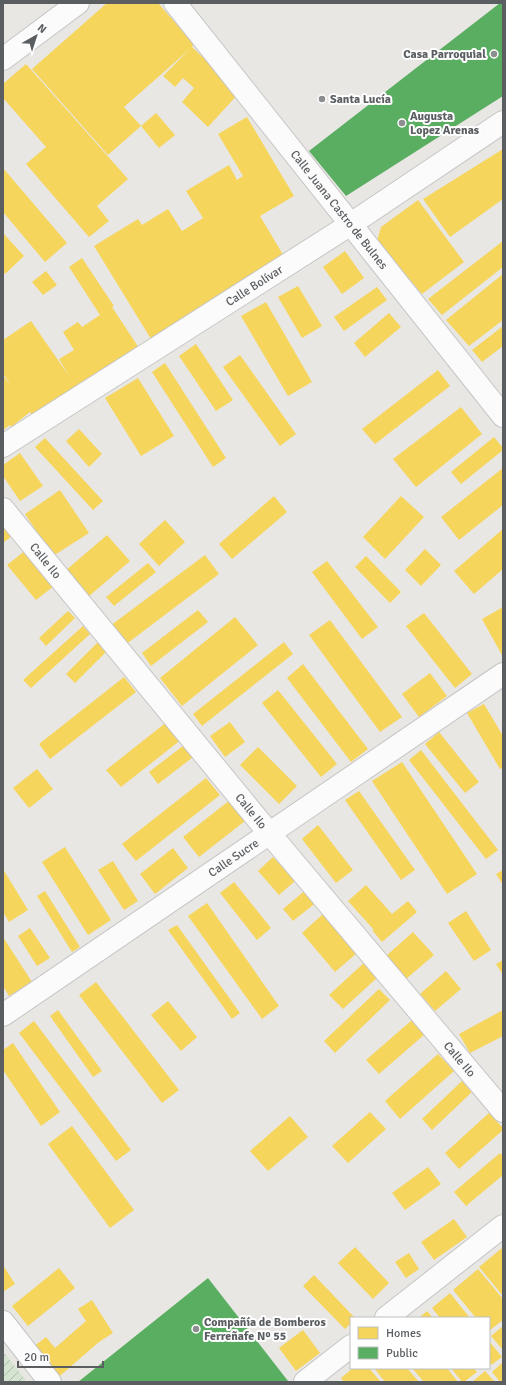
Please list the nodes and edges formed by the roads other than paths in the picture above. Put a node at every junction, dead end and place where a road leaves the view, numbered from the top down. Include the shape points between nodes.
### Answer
1 (78, 3) edge
2 (175, 3) edge
3 (3, 59) edge
4 (503, 122) edge
5 (351, 224) junction
6 (503, 416) edge
7 (3, 446) edge
8 (3, 508) edge
9 (503, 674) edge
10 (269, 832) junction
11 (3, 1015) edge
12 (503, 1111) edge
13 (503, 1226) edge
14 (387, 1317) edge
15 (3, 1322) edge
16 (350, 1347) edge
17 (50, 1382) edge
18 (305, 1382) edge

1 - 3 street
2 - 5 street, Calle Juana Castro de Bulnes
4 - 5 street, Calle Bolívar
5 - 6 street, Calle Juana Castro de Bulnes
5 - 7 street, Calle Bolívar
8 - 10 street, Calle Ilo
9 - 10 street, Calle Sucre
10 - 11 street, Calle Sucre
10 - 12 street, Calle Ilo
13 - 14 street
15 - 17 street
16 - 18 street

